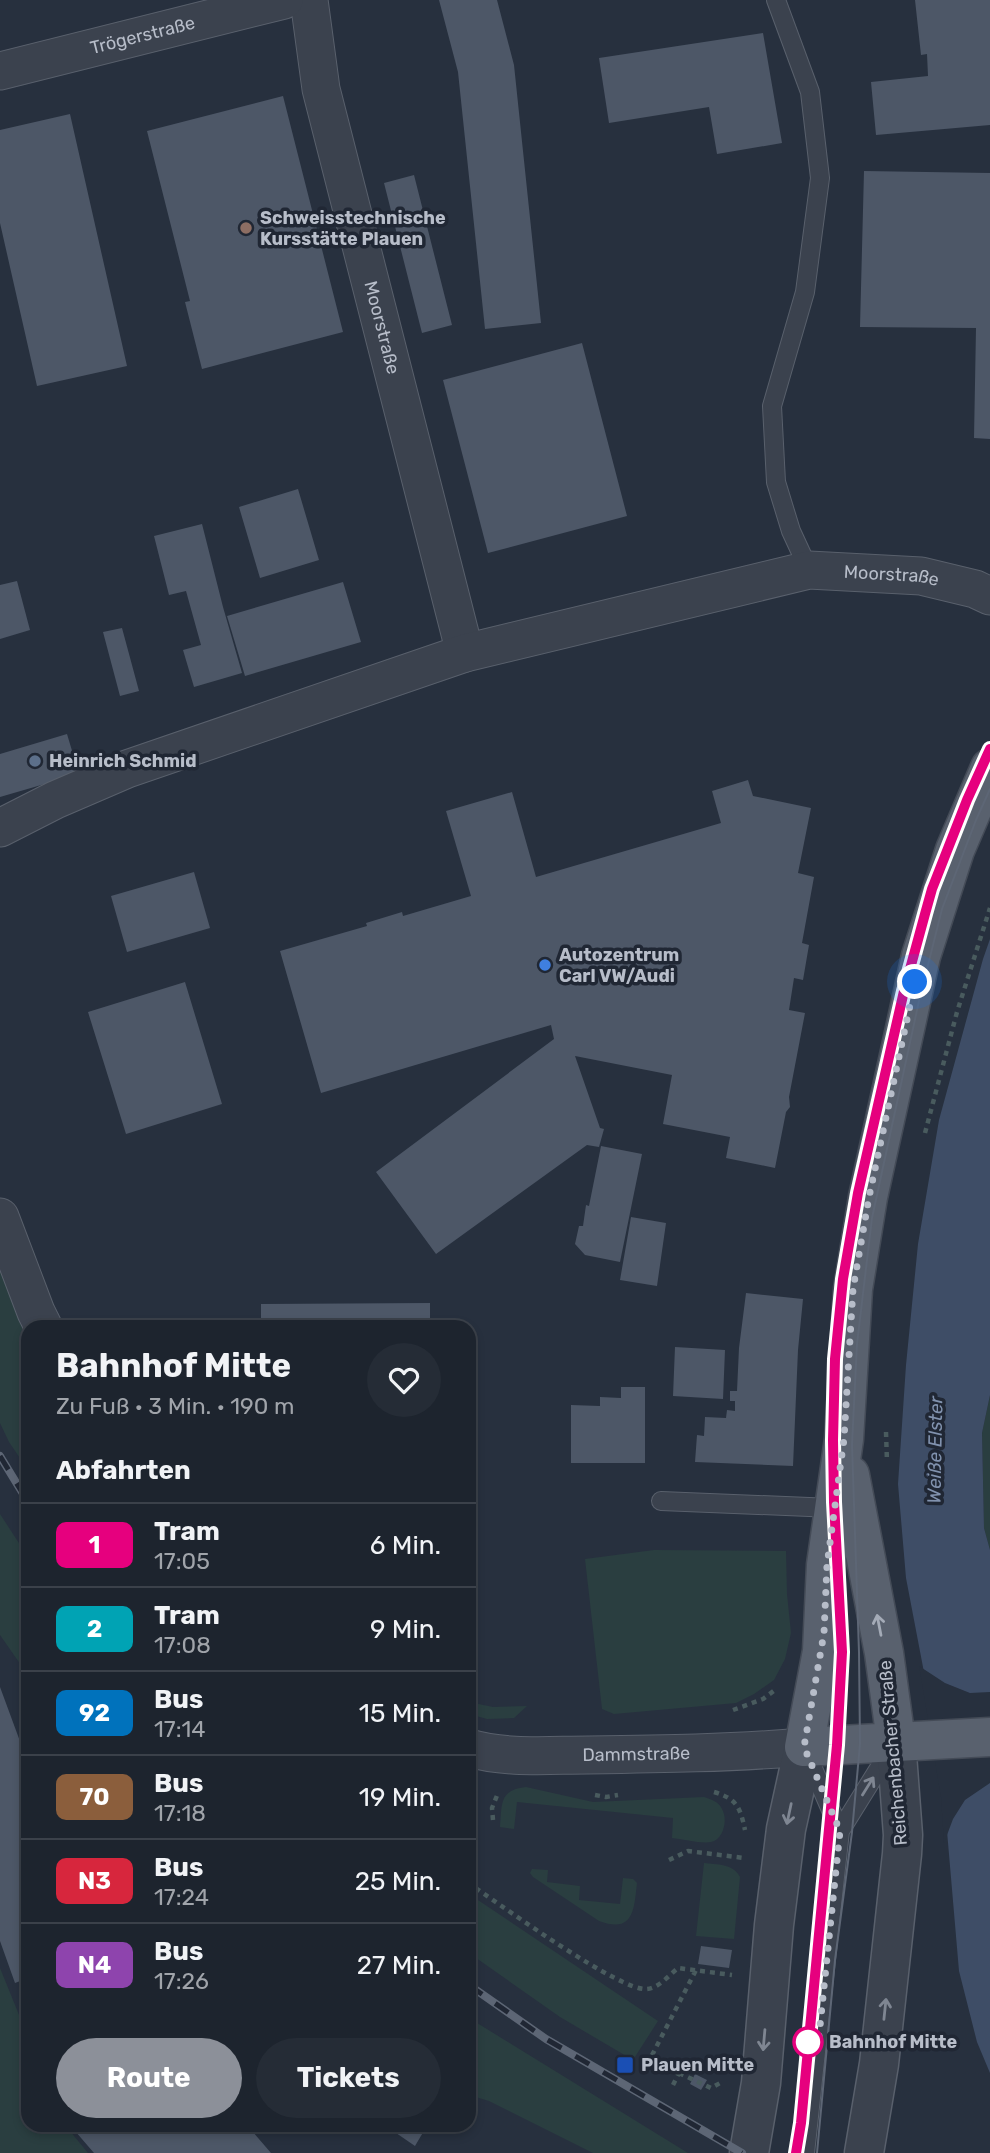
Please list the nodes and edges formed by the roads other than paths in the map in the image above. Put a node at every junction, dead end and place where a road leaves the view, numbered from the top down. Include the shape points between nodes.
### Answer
1 (284, 0) edge
2 (309, 0) edge
3 (776, 0) edge
4 (0, 71) edge
5 (808, 569) junction
6 (990, 596) edge
7 (465, 653) junction
8 (990, 768) edge
9 (0, 828) edge
10 (0, 1217) edge
11 (40, 1320) edge
12 (844, 1439) junction
13 (661, 1501) dead end
14 (834, 1508) junction
15 (990, 1737) edge
16 (907, 1741) junction
17 (804, 1747) junction
18 (476, 1749) edge
19 (840, 1831) junction
20 (750, 2153) edge
21 (805, 2153) edge
22 (864, 2153) edge

1 - 4 street, Trögerstraße
2 - 7 street, Moorstraße via 321,89
3 - 5 lane via 810,92 820,178 805,292 772,406 776,482
5 - 6 street, Moorstraße via 921,576
5 - 7 street, Moorstraße
7 - 9 street, Moorstraße via 127,769
8 - 12 main road, Reichenbacher Straße via 939,895 903,1036 853,1289
10 - 11 street
12 - 14 main road, Reichenbacher Straße
16 -> 12 main road, Reichenbacher Straße via 884,1653
13 - 14 lane
14 - 17 main road, Reichenbacher Straße via 822,1651
15 - 16 main road
16 - 17 main road
19 -> 16 lane
22 -> 16 street, Reichenbacher Straße via 879,2064 902,1854
17 - 18 street, Dammstraße via 715,1754 568,1755
17 - 19 lane
17 -> 20 street, Reichenbacher Straße via 786,1829
19 - 21 lane

